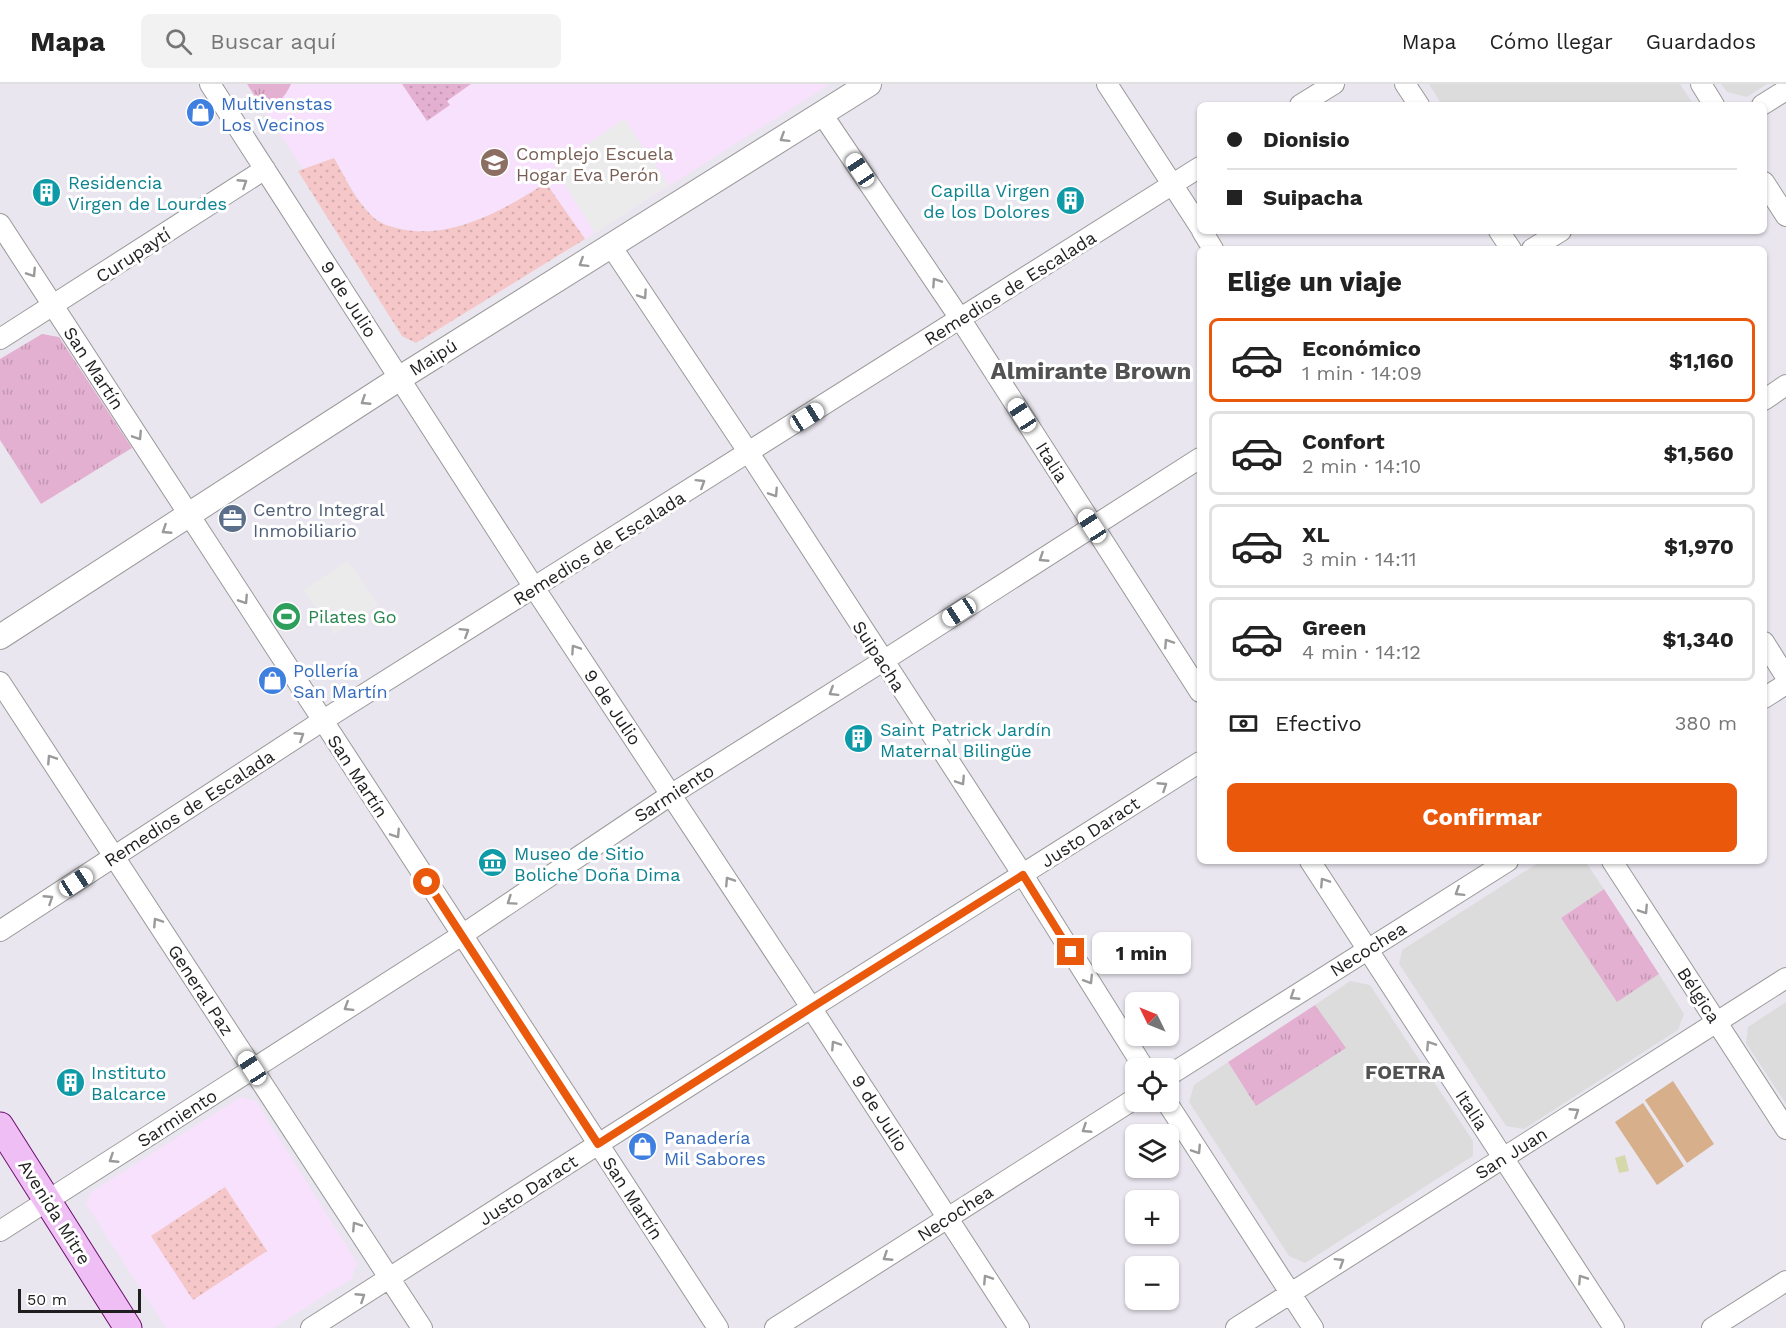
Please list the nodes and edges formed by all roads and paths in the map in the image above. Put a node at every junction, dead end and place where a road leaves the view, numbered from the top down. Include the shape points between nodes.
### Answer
1 (210, 84) edge
2 (869, 84) edge
3 (1107, 84) edge
4 (1334, 84) edge
5 (1405, 84) edge
6 (1701, 84) edge
7 (1786, 90) edge
8 (1305, 102) edge
9 (1417, 102) edge
10 (1712, 102) edge
11 (1767, 102) edge
12 (822, 114) junction
13 (265, 169) junction
14 (1197, 169) edge
15 (1173, 184) junction
16 (1767, 187) edge
17 (1786, 216) edge
18 (1197, 223) edge
19 (0, 224) edge
20 (1556, 234) edge
21 (611, 246) junction
22 (1537, 246) edge
23 (54, 306) junction
24 (961, 320) junction
25 (0, 339) edge
26 (400, 378) junction
27 (1786, 386) edge
28 (1767, 398) edge
29 (748, 453) junction
30 (1197, 460) edge
31 (189, 515) junction
32 (1092, 526) junction
33 (534, 589) junction
34 (0, 637) edge
35 (1767, 647) edge
36 (883, 661) junction
37 (1786, 677) edge
38 (0, 681) edge
39 (1786, 684) edge
40 (1197, 687) edge
41 (1767, 696) edge
42 (322, 721) junction
43 (1197, 764) edge
44 (672, 794) junction
45 (114, 857) junction
46 (1312, 864) edge
47 (1503, 864) edge
48 (1614, 864) edge
49 (1023, 875) junction
50 (0, 931) edge
51 (462, 934) junction
52 (1367, 949) junction
53 (1786, 978) edge
54 (811, 1008) junction
55 (1717, 1022) junction
56 (1138, 1058) edge
57 (252, 1068) junction
58 (1179, 1070) edge
59 (1125, 1105) edge
60 (1173, 1112) edge
61 (0, 1126) edge
62 (1786, 1129) edge
63 (598, 1144) junction
64 (1503, 1158) junction
65 (48, 1202) junction
66 (948, 1218) junction
67 (0, 1231) edge
68 (390, 1278) junction
69 (1786, 1281) edge
70 (1290, 1293) junction
71 (128, 1328) edge
72 (312, 1328) edge
73 (422, 1328) edge
74 (718, 1328) edge
75 (775, 1328) edge
76 (1019, 1328) edge
77 (1236, 1328) edge
78 (1313, 1328) edge
79 (1614, 1328) edge
80 (1712, 1328) edge

1 - 13 street, 9 de Julio
2 - 12 street, Maipú
3 - 15 street
4 - 8 street
5 - 9 street
6 - 10 street
7 - 11 street
12 -> 21 street, Maipú
24 -> 12 street, Italia
23 -> 13 street, Curupaytí
13 - 26 street, 9 de Julio
14 - 15 street, Remedios de Escalada
15 - 18 street
15 - 24 street, Remedios de Escalada
16 - 17 street
19 -> 23 street, San Martín
20 - 22 street
21 -> 26 street, Maipú
21 -> 29 street, Suipacha
23 - 25 street, Curupaytí
23 -> 31 street, San Martín
24 - 29 street, Remedios de Escalada
24 - 32 street, Italia
26 -> 31 street, Maipú
26 - 33 street, 9 de Julio
27 - 28 street
33 -> 29 street, Remedios de Escalada
29 -> 36 street, Suipacha
30 - 32 street, Sarmiento
31 -> 34 street, Maipú
31 -> 42 street, San Martín
32 -> 36 street, Sarmiento
40 -> 32 street, Italia
42 -> 33 street, Remedios de Escalada
44 -> 33 street, 9 de Julio
35 - 37 street
36 -> 44 street, Sarmiento
36 -> 49 street, Suipacha
45 -> 38 street, General Paz
39 - 41 street
45 -> 42 street, Remedios de Escalada
42 -> 51 street, San Martín
49 -> 43 street, Justo Daract
44 -> 51 street, Sarmiento
54 -> 44 street, 9 de Julio
50 -> 45 street, Remedios de Escalada
57 -> 45 street, General Paz
52 -> 46 street, Italia
47 -> 52 street, Necochea
48 -> 55 street, Bélgica
49 - 54 street, Justo Daract
49 -> 56 street, Suipacha
51 -> 57 street, Sarmiento
51 - 63 street, San Martín
52 -> 58 street, Necochea
64 -> 52 street, Italia
53 - 55 street, San Juan
54 - 63 street, Justo Daract
66 -> 54 street, 9 de Julio
55 - 62 street, Bélgica
64 -> 55 street, San Juan
57 -> 65 street, Sarmiento
68 -> 57 street, General Paz
59 -> 66 street, Necochea
60 -> 70 street
61 - 65 main road, Avenida Mitre
63 - 68 street, Justo Daract
63 - 74 street, San Martín
70 -> 64 street, San Juan
79 -> 64 street, Italia
65 - 67 street, Sarmiento
65 - 71 main road, Avenida Mitre
66 -> 75 street, Necochea
76 -> 66 street, 9 de Julio
72 -> 68 street, Justo Daract
68 - 73 street, General Paz
69 - 80 street
70 - 77 street, San Juan
70 - 78 street

